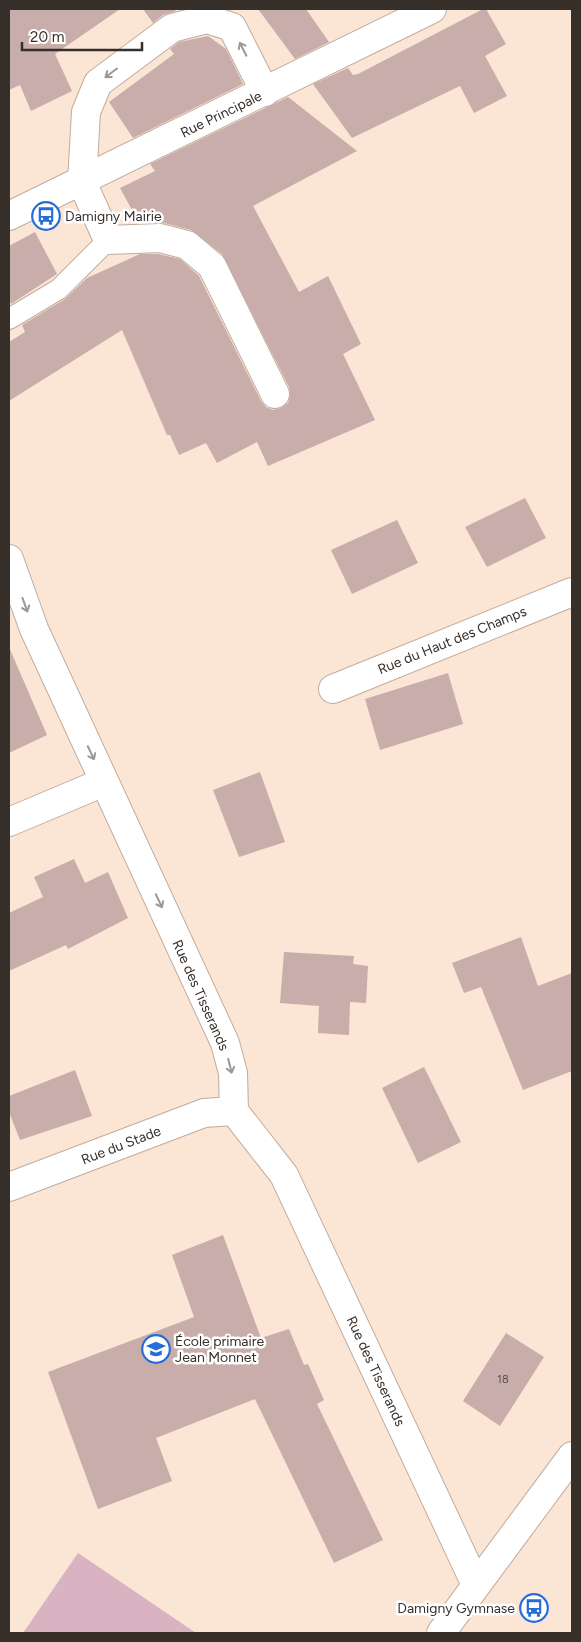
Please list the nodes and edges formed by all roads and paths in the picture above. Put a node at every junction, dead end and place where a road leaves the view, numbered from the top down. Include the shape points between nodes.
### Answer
1 (432, 9) edge
2 (265, 92) junction
3 (82, 182) junction
4 (9, 216) edge
5 (108, 240) junction
6 (9, 319) edge
7 (275, 394) dead end
8 (9, 559) edge
9 (572, 592) edge
10 (332, 689) dead end
11 (104, 782) junction
12 (9, 822) edge
13 (234, 1111) junction
14 (9, 1187) edge
15 (572, 1458) edge
16 (476, 1585) junction
17 (441, 1633) edge

1 - 2 street, Rue Principale
2 - 3 street, Rue Principale
2 -> 3 street via 232,27 206,19 172,28 98,83 86,112
3 - 4 street, Rue Principale
3 - 5 street
5 - 6 lane via 59,289
5 - 7 street via 160,238 187,245 212,266
8 -> 11 street, Rue des Tisserands via 34,629
9 - 10 street, Rue du Haut des Champs
11 - 12 street
11 -> 13 street, Rue des Tisserands via 225,1044 232,1073
13 - 14 street, Rue du Stade via 204,1113
13 - 16 street, Rue des Tisserands via 284,1175
15 - 16 street
16 - 17 street

